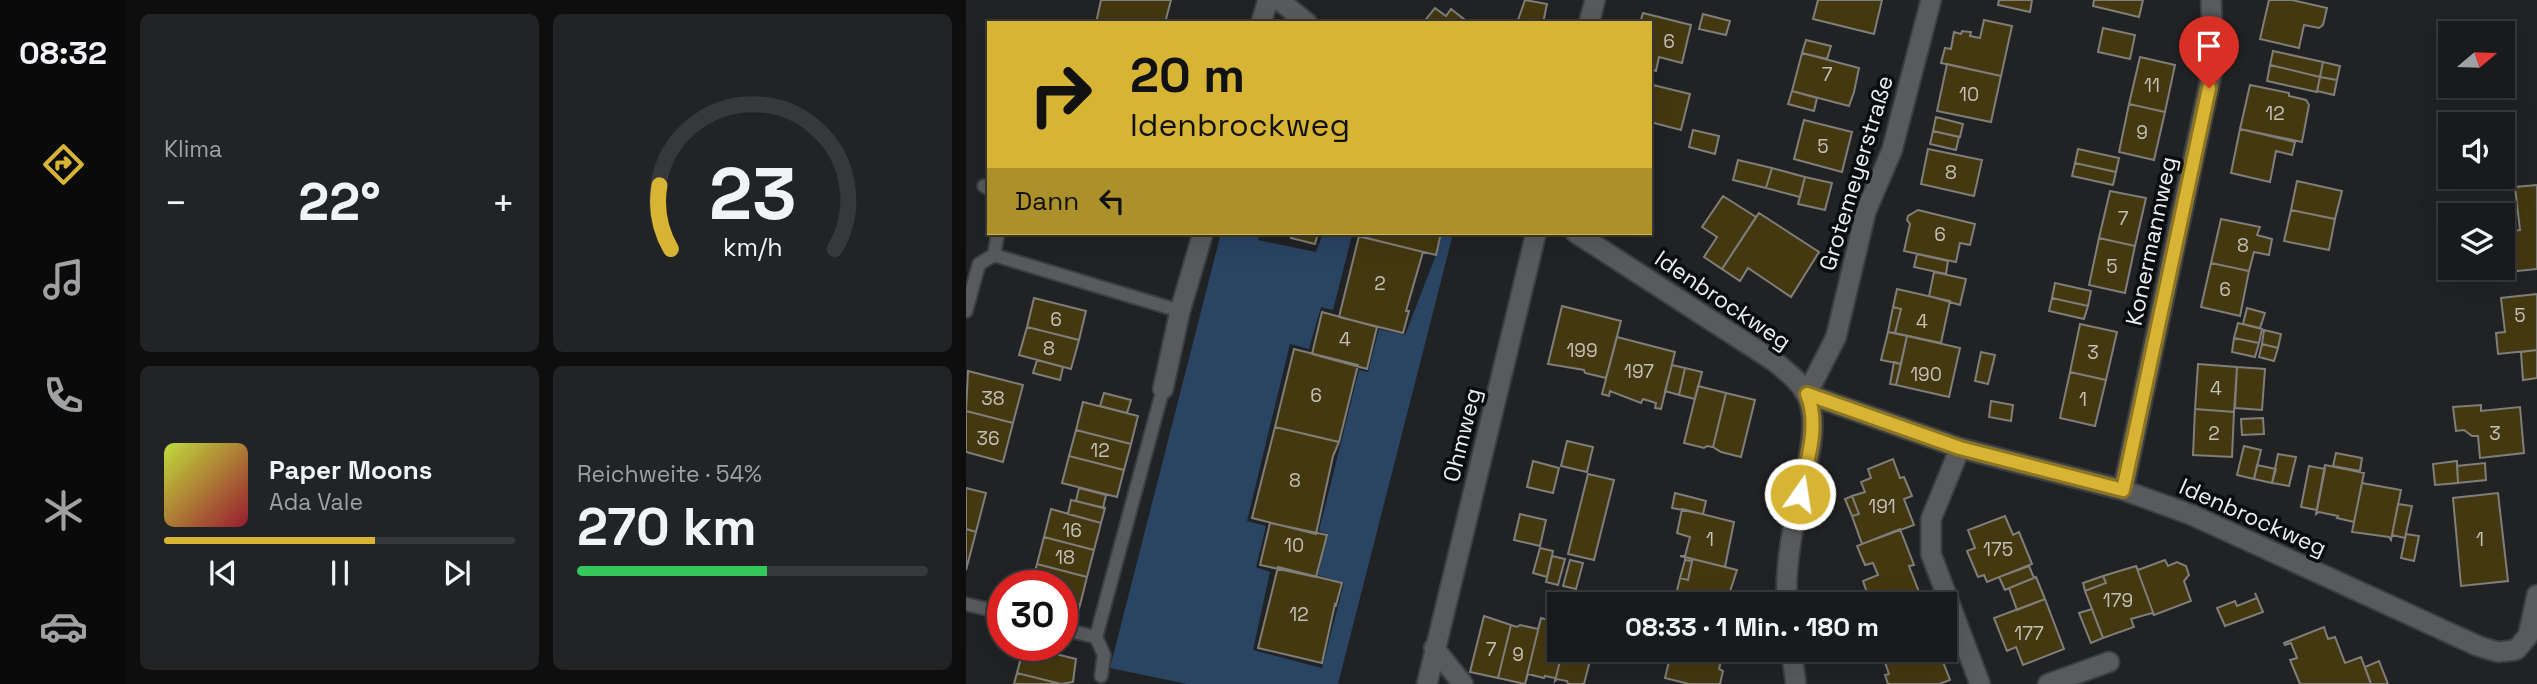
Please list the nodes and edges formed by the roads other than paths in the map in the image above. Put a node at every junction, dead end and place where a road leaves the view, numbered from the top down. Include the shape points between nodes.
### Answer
1 (1268, 0) edge
2 (1279, 0) edge
3 (1595, 0) edge
4 (1931, 0) edge
5 (2211, 0) edge
6 (1262, 21) edge
7 (1305, 21) edge
8 (1590, 21) edge
9 (998, 235) edge
10 (1202, 235) edge
11 (1536, 235) edge
12 (1579, 235) edge
13 (994, 255) junction
14 (966, 311) edge
15 (1181, 312) junction
16 (1163, 388) joint
17 (1807, 394) junction
18 (1960, 448) junction
19 (2123, 490) junction
20 (1787, 592) edge
21 (2537, 595) edge
22 (966, 604) edge
23 (987, 609) edge
24 (1078, 633) edge
25 (1096, 638) junction
26 (1434, 648) junction
27 (1793, 662) edge
28 (2109, 662) dead end
29 (1101, 676) dead end
30 (1427, 684) edge
31 (1463, 684) edge
32 (1796, 684) edge
33 (1980, 684) edge
34 (2048, 684) edge

1 - 6 street
2 - 7 street
3 - 8 street
4 - 17 street, Grotemeyerstraße via 1892,150 1866,211 1836,337
5 - 19 street, Konermannweg via 2214,62
9 - 13 lane
10 - 15 street
11 - 26 street, Ohmweg
12 - 17 street, Idenbrockweg via 1774,362
13 - 14 lane via 979,264
13 - 15 lane
15 - 16 street
16 - 25 lane
17 - 18 street, Idenbrockweg
17 - 20 street via 1812,431 1795,516
18 - 19 street, Idenbrockweg
18 - 33 street via 1931,519 1931,554
19 - 21 street, Idenbrockweg via 2192,514 2498,652 2516,650 2528,636
22 - 23 lane
24 - 25 lane
25 - 29 lane via 1104,655
26 - 30 street, Ohmweg
26 - 31 street
27 - 32 street
28 - 34 street

